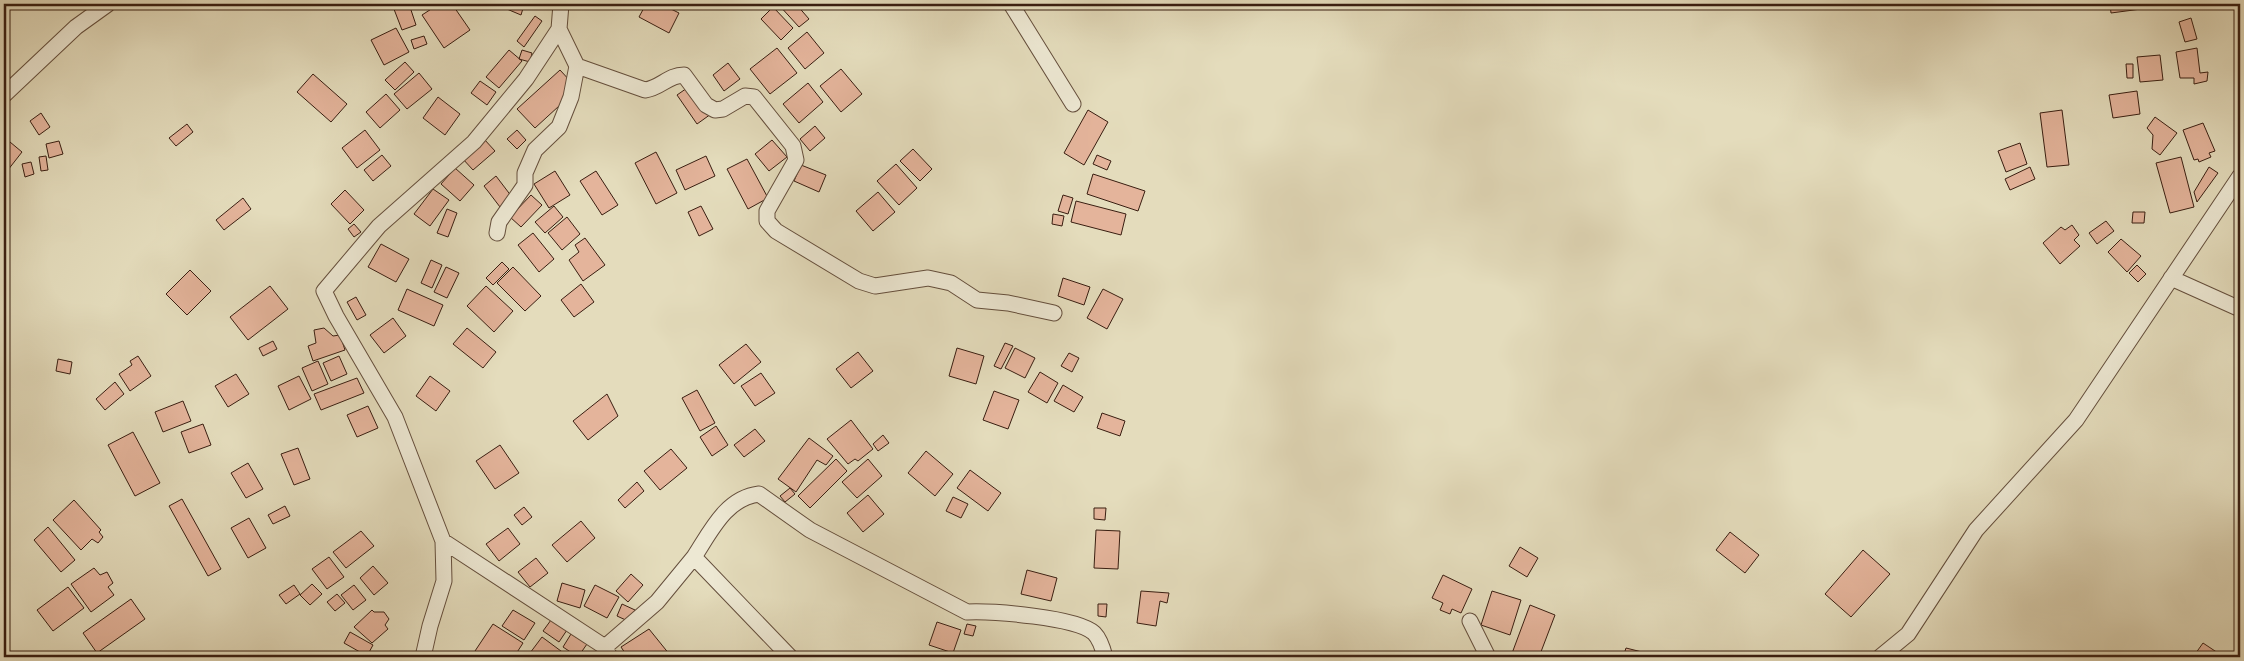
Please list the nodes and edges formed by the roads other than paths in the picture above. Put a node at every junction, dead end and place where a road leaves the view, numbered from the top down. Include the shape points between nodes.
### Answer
1 (108, 4) edge
2 (561, 4) edge
3 (1011, 4) edge
4 (559, 29) junction
5 (577, 66) junction
6 (4, 95) edge
7 (1073, 104) dead end
8 (2240, 176) edge
9 (497, 233) dead end
10 (2170, 278) junction
11 (2240, 310) edge
12 (1054, 313) dead end
13 (443, 541) junction
14 (694, 557) junction
15 (1470, 621) dead end
16 (608, 652) edge
17 (423, 657) edge
18 (790, 657) edge
19 (1105, 657) edge
20 (1488, 657) edge
21 (1880, 657) edge

1 - 6 street via 76,28
2 - 4 street
3 - 7 street
4 - 5 street
4 - 13 street via 526,80 474,142 379,226 324,291 395,417
5 - 9 street via 571,97 559,126 535,150 525,173 525,185 504,215
5 - 12 street via 645,90 656,88 675,75 684,75 706,105 715,110 745,96 754,97 793,146 796,160 767,211 767,221 776,231 860,281 875,286 928,278 951,283 977,300
8 - 10 street
10 - 11 street
10 - 21 street via 2076,420 1976,530 1908,634
13 - 16 street
13 - 17 street via 444,581
14 - 16 street via 657,602
14 - 18 street
14 - 19 street via 718,520 737,500 759,494 810,530 968,612 996,611 1076,623 1094,633
15 - 20 street

